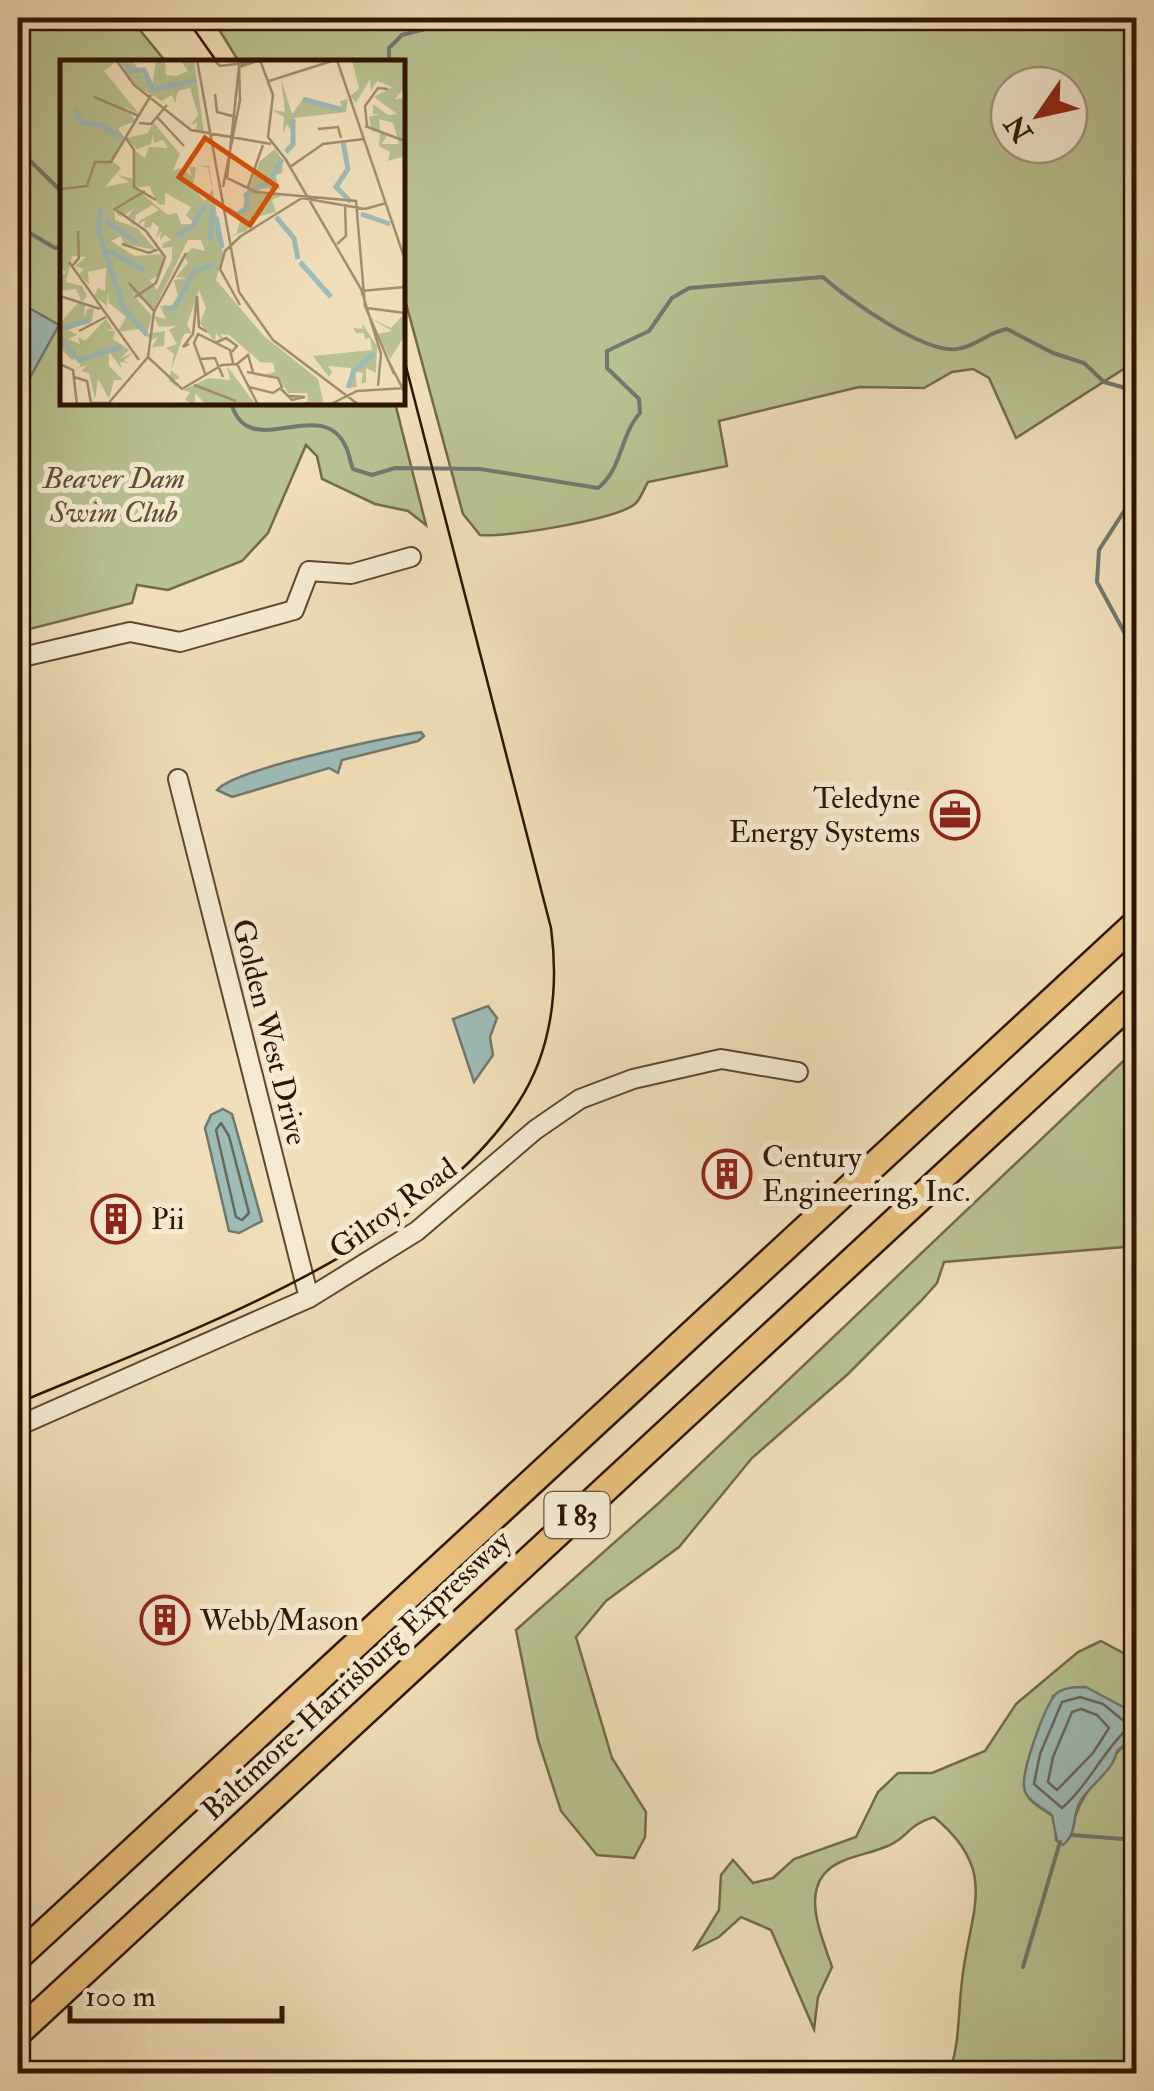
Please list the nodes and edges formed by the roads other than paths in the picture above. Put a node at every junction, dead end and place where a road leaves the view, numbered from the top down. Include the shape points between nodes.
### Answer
1 (411, 558) dead end
2 (18, 658) edge
3 (178, 779) dead end
4 (1136, 923) edge
5 (1136, 998) edge
6 (798, 1072) dead end
7 (309, 1298) junction
8 (18, 1426) edge
9 (18, 1957) edge
10 (18, 2033) edge

1 - 2 street via 351,574 310,571 294,610 197,637 171,643 130,632
3 - 7 street, Golden West Drive
4 - 9 highway, Baltimore-Harrisburg Expressway / I 83
5 - 10 highway, Baltimore-Harrisburg Expressway / I 83
6 - 7 street, Gilroy Road via 721,1059 580,1099 417,1231
7 - 8 street, Gilroy Road

